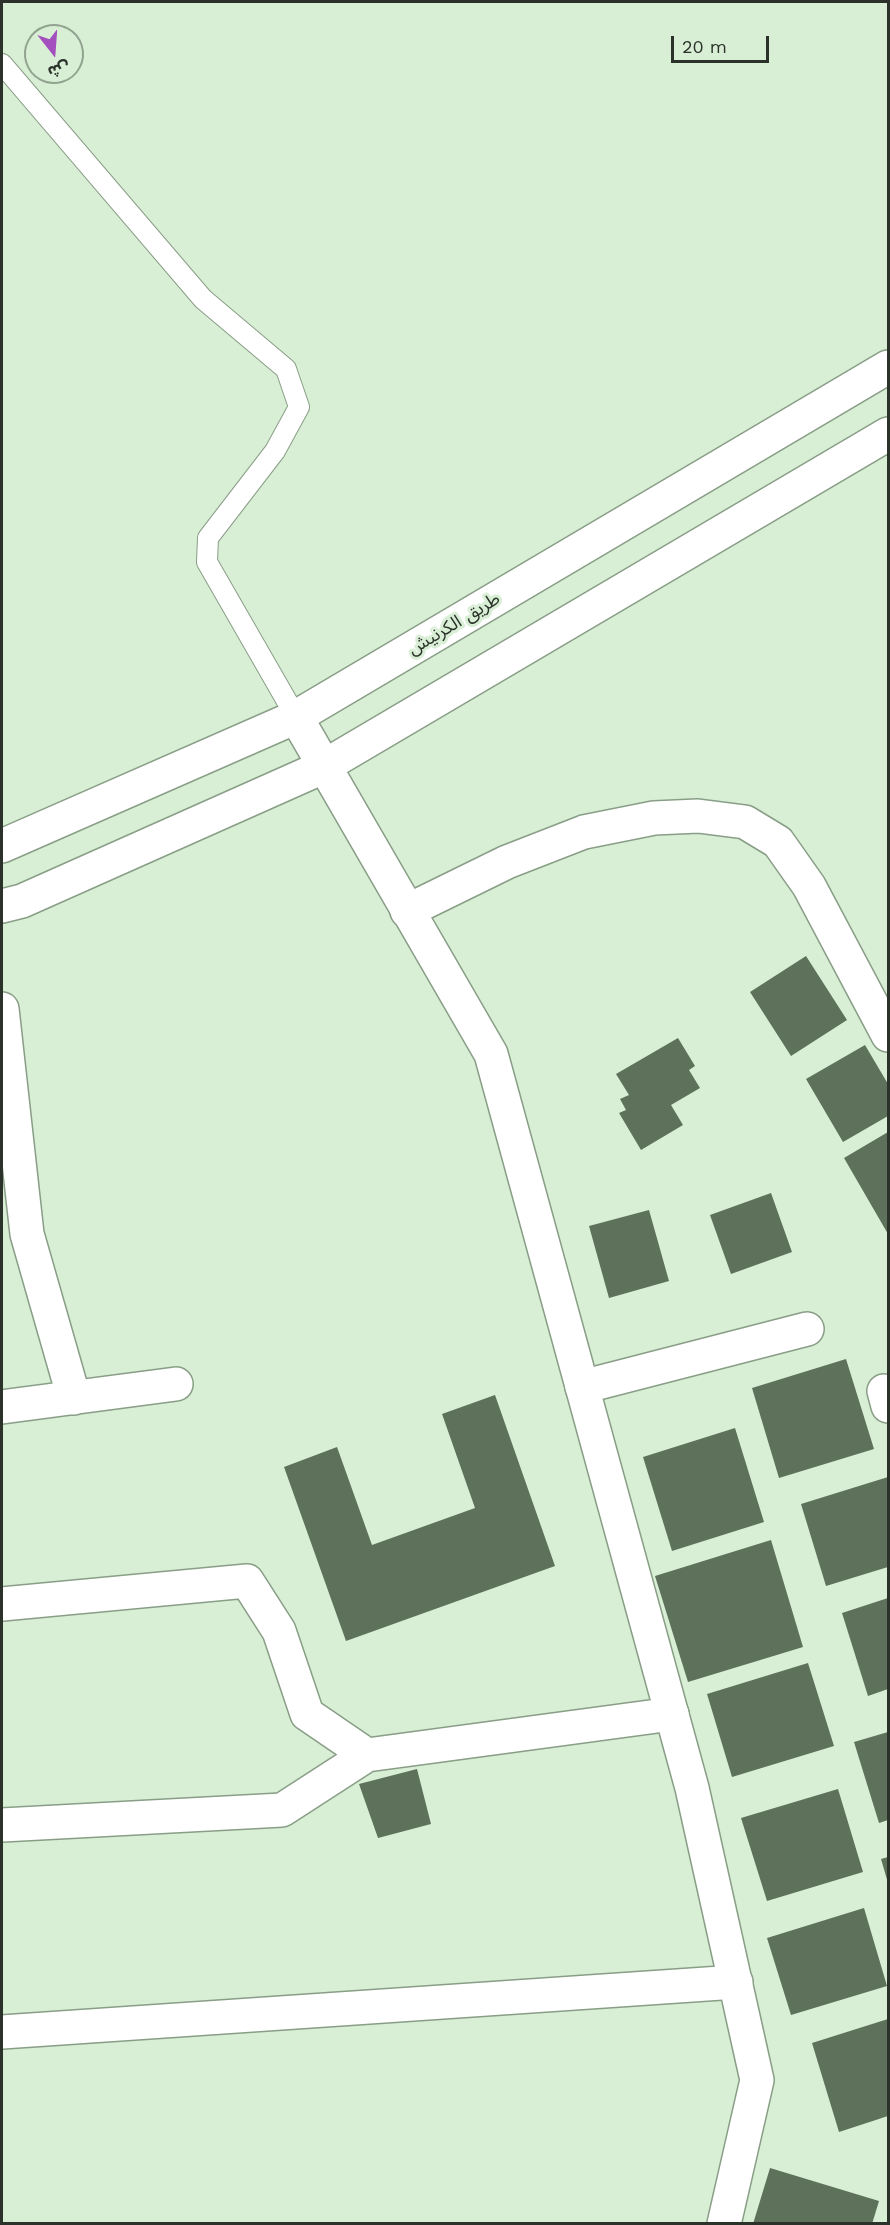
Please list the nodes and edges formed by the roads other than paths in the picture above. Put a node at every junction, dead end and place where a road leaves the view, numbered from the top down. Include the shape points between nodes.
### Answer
1 (2, 64) edge
2 (888, 368) edge
3 (888, 434) edge
4 (296, 717) junction
5 (323, 767) junction
6 (2, 846) edge
7 (2, 906) edge
8 (407, 911) junction
9 (2, 1009) edge
10 (888, 1035) edge
11 (14, 1236) edge
12 (807, 1329) dead end
13 (176, 1384) dead end
14 (582, 1387) junction
15 (74, 1398) junction
16 (2, 1407) edge
17 (2, 1604) edge
18 (672, 1714) junction
19 (367, 1755) junction
20 (2, 1825) edge
21 (736, 1982) junction
22 (2, 2031) edge
23 (724, 2223) edge

1 - 4 lane via 203,299 286,369 299,407 275,451 208,538 207,562
2 - 4 street, طريق الكرنيش
3 - 5 street
4 - 5 street
4 - 6 street, طريق الكرنيش
5 - 7 street via 22,901
5 - 8 street
8 - 10 street via 507,862 584,832 654,818 698,816 745,822 784,850 808,886
8 - 14 street via 491,1054
9 - 11 street
11 - 15 street
12 - 14 street
13 - 15 street
14 - 18 street
15 - 16 street
17 - 19 street via 247,1581 279,1631 307,1714
18 - 19 street
18 - 21 street
19 - 20 street via 282,1810
21 - 22 street
21 - 23 street via 757,2080

